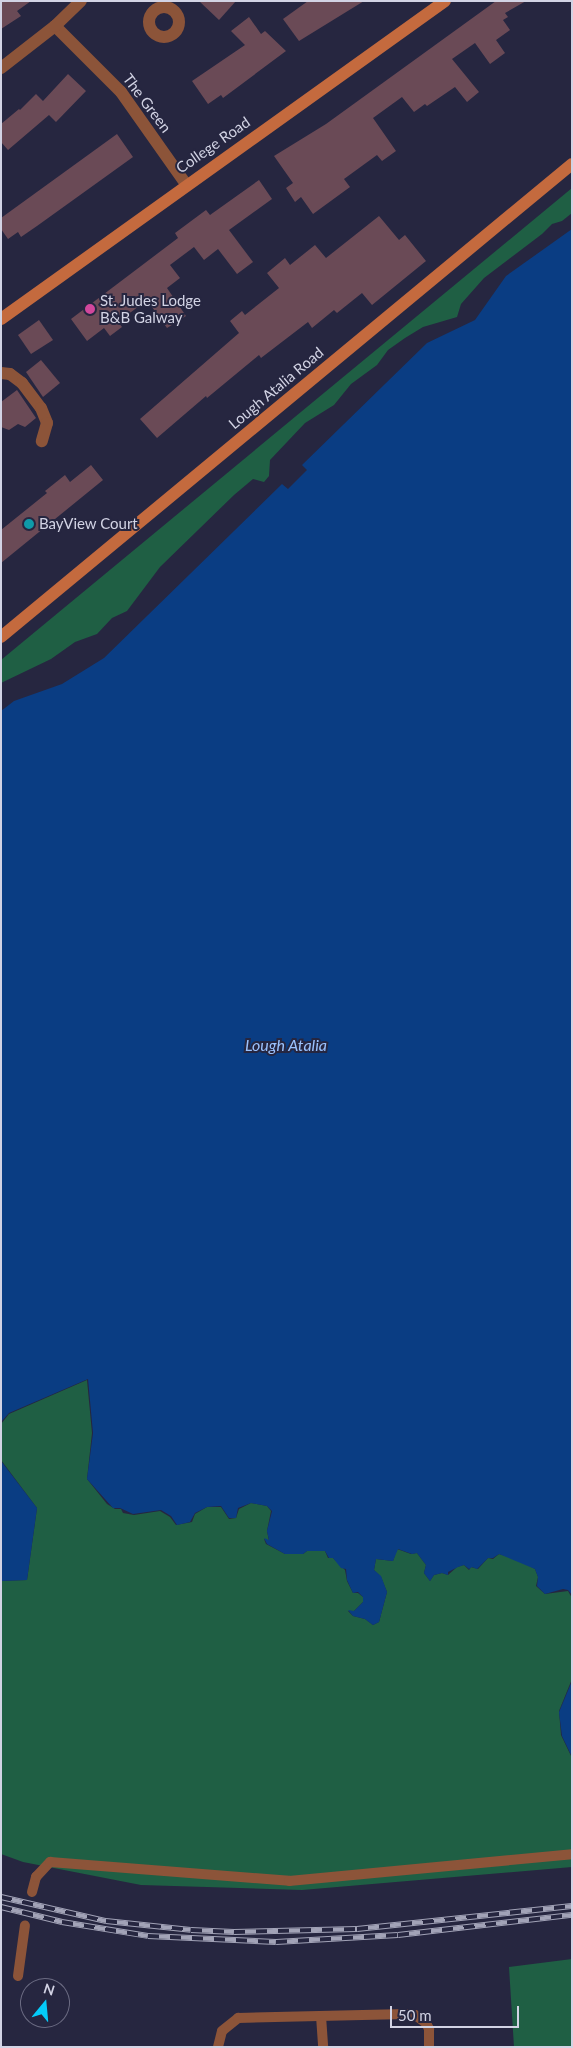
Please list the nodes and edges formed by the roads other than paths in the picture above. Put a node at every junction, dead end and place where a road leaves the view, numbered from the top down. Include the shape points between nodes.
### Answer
1 (81, 1) edge
2 (445, 1) edge
3 (55, 26) junction
4 (1, 68) edge
5 (572, 164) edge
6 (186, 184) junction
7 (1, 319) edge
8 (1, 373) edge
9 (42, 441) dead end
10 (1, 637) edge
11 (572, 1854) edge
12 (32, 1892) dead end
13 (25, 1925) dead end
14 (18, 1976) dead end
15 (321, 2016) junction
16 (218, 2047) edge
17 (323, 2047) edge
18 (430, 2047) edge

1 - 3 street
2 - 6 street, College Road
3 - 4 street
3 - 6 street, The Green via 121,92
5 - 10 street, Lough Atalia Road
6 - 7 street, College Road
8 - 9 street via 10,374 22,384 40,408 47,424
11 - 12 lane via 289,1882 50,1862 36,1877
13 - 14 lane
15 - 16 lane via 238,2018 222,2031
15 - 17 lane
15 - 18 lane via 415,2015 429,2029

